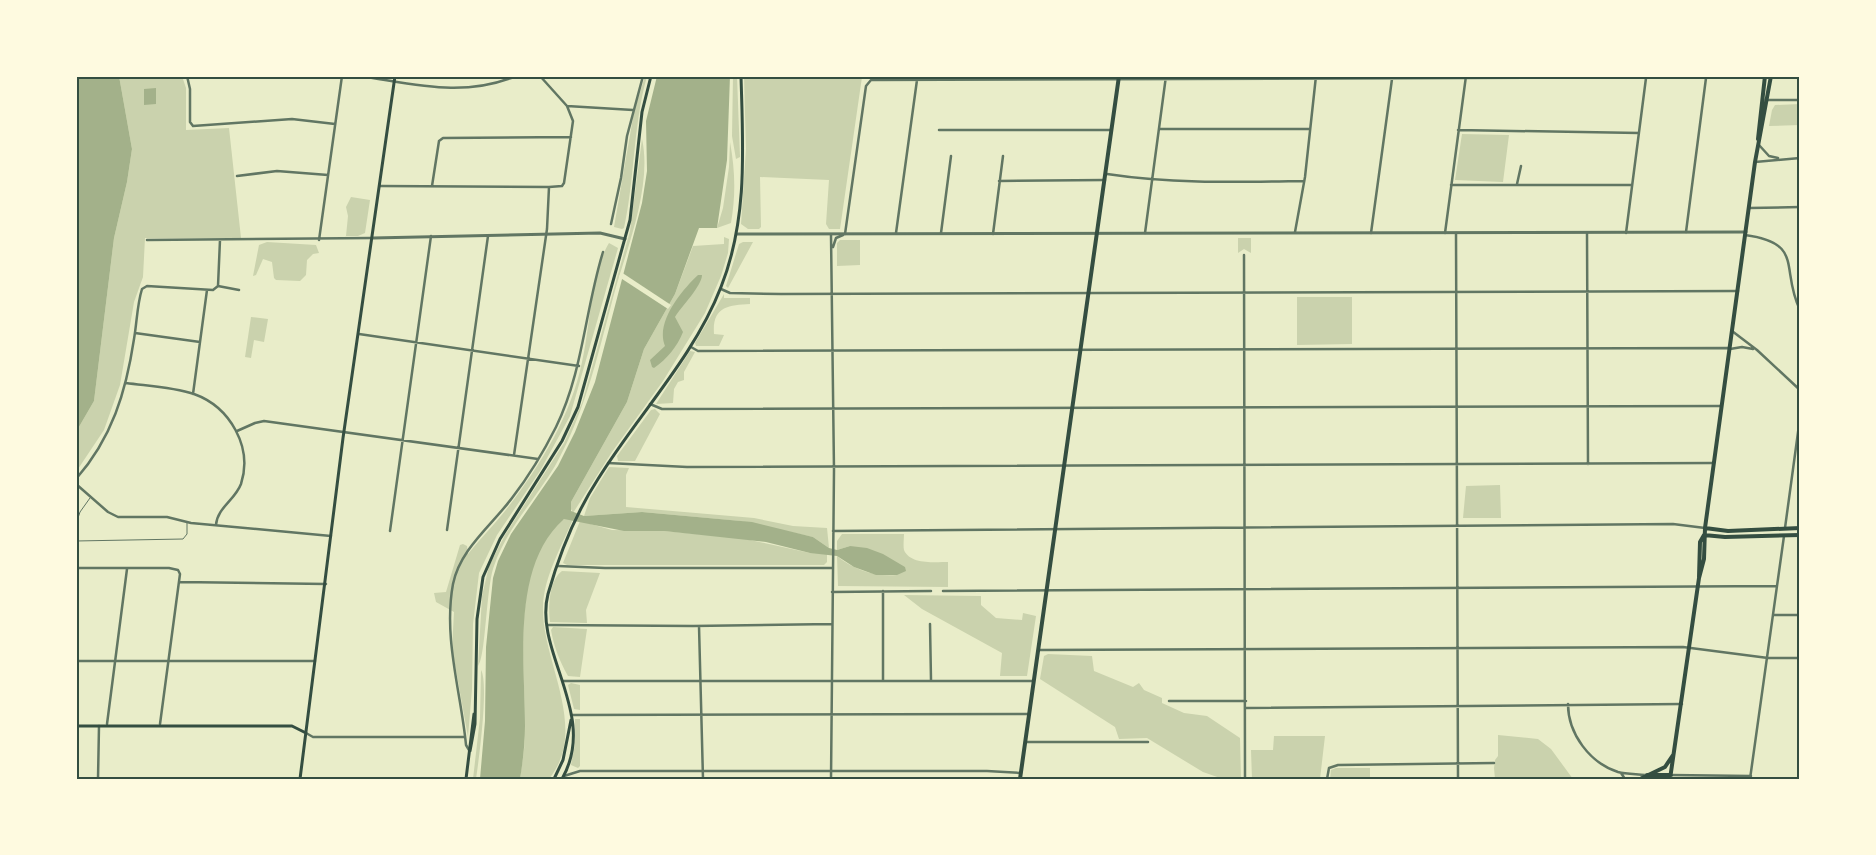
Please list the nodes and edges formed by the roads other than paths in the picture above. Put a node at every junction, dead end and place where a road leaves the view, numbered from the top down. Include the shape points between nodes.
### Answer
1 (187, 76) edge
2 (342, 76) edge
3 (360, 76) edge
4 (395, 76) edge
5 (516, 76) edge
6 (540, 76) edge
7 (643, 76) edge
8 (651, 76) edge
9 (741, 76) edge
10 (1765, 76) edge
11 (1771, 76) edge
12 (1466, 77) edge
13 (1605, 77) edge
14 (1119, 78) edge
15 (1166, 78) edge
16 (1316, 78) edge
17 (1646, 78) junction
18 (1706, 78) junction
19 (1392, 79) junction
20 (917, 80) junction
21 (395, 81) junction
22 (1762, 100) junction
23 (1768, 100) junction
24 (1800, 100) edge
25 (567, 106) junction
26 (633, 110) junction
27 (335, 124) junction
28 (1159, 129) junction
29 (1310, 129) junction
30 (939, 130) dead end
31 (1112, 130) junction
32 (1458, 130) junction
33 (1639, 133) junction
34 (571, 137) junction
35 (1758, 143) junction
36 (951, 156) dead end
37 (1003, 156) dead end
38 (1782, 158) junction
39 (1800, 158) edge
40 (1755, 162) junction
41 (1521, 166) dead end
42 (1107, 174) junction
43 (328, 175) junction
44 (236, 176) dead end
45 (1106, 180) junction
46 (999, 181) junction
47 (1153, 181) junction
48 (1304, 181) junction
49 (1451, 184) junction
50 (1517, 185) junction
51 (1632, 185) junction
52 (380, 186) junction
53 (432, 186) junction
54 (549, 187) junction
55 (1800, 207) edge
56 (1749, 208) junction
57 (611, 224) dead end
58 (1686, 232) junction
59 (1371, 233) junction
60 (1445, 233) junction
61 (1456, 233) junction
62 (1587, 233) junction
63 (1626, 233) junction
64 (736, 234) junction
65 (1097, 234) junction
66 (1145, 234) junction
67 (1295, 234) junction
68 (1746, 234) junction
69 (545, 235) junction
70 (831, 235) junction
71 (844, 235) junction
72 (896, 235) junction
73 (941, 235) junction
74 (993, 235) junction
75 (431, 236) junction
76 (488, 236) junction
77 (373, 238) junction
78 (625, 239) junction
79 (147, 240) dead end
80 (220, 240) junction
81 (319, 240) junction
82 (832, 248) junction
83 (603, 252) dead end
84 (1244, 255) dead end
85 (218, 286) junction
86 (721, 289) junction
87 (207, 290) junction
88 (239, 290) dead end
89 (1456, 291) junction
90 (1588, 291) junction
91 (1738, 291) junction
92 (1089, 292) junction
93 (1244, 292) junction
94 (832, 293) junction
95 (1800, 310) edge
96 (1732, 331) junction
97 (135, 333) junction
98 (359, 334) junction
99 (200, 342) junction
100 (416, 342) junction
101 (689, 346) junction
102 (1588, 348) junction
103 (472, 349) junction
104 (1456, 349) junction
105 (1730, 349) junction
106 (832, 350) junction
107 (1081, 350) junction
108 (1244, 350) junction
109 (1757, 350) junction
110 (527, 357) junction
111 (579, 366) junction
112 (126, 383) junction
113 (1800, 390) edge
114 (193, 394) junction
115 (650, 404) junction
116 (1588, 406) junction
117 (1722, 406) junction
118 (1072, 407) junction
119 (1244, 407) junction
120 (1456, 407) junction
121 (833, 408) junction
122 (1799, 426) edge
123 (236, 431) junction
124 (344, 431) junction
125 (403, 439) junction
126 (459, 448) junction
127 (514, 455) junction
128 (538, 459) junction
129 (1797, 460) edge
130 (608, 463) junction
131 (1714, 463) junction
132 (1244, 464) junction
133 (1457, 464) junction
134 (1588, 464) junction
135 (833, 466) junction
136 (1065, 466) junction
137 (76, 479) edge
138 (76, 484) edge
139 (91, 498) junction
140 (187, 522) junction
141 (76, 524) edge
142 (216, 525) junction
143 (1457, 526) junction
144 (1244, 528) junction
145 (1705, 528) junction
146 (1785, 528) junction
147 (1800, 528) edge
148 (1055, 529) junction
149 (447, 530) dead end
150 (833, 530) junction
151 (390, 531) dead end
152 (1704, 535) junction
153 (1800, 535) edge
154 (332, 536) junction
155 (1784, 536) junction
156 (76, 541) edge
157 (558, 566) junction
158 (76, 568) edge
159 (832, 568) junction
160 (127, 569) junction
161 (180, 582) junction
162 (326, 584) junction
163 (1777, 586) junction
164 (1698, 587) junction
165 (1458, 588) junction
166 (1245, 589) junction
167 (1047, 590) junction
168 (883, 591) junction
169 (931, 591) dead end
170 (943, 591) dead end
171 (832, 592) junction
172 (1800, 614) edge
173 (1774, 615) junction
174 (832, 624) junction
175 (930, 624) dead end
176 (548, 625) junction
177 (699, 626) junction
178 (1458, 648) junction
179 (1689, 648) junction
180 (1245, 649) junction
181 (1038, 650) junction
182 (1768, 658) junction
183 (1800, 658) edge
184 (169, 661) junction
185 (316, 661) junction
186 (76, 662) edge
187 (114, 662) junction
188 (883, 680) junction
189 (931, 680) junction
190 (564, 681) junction
191 (700, 681) junction
192 (831, 681) junction
193 (1033, 681) junction
194 (1169, 701) dead end
195 (1246, 701) junction
196 (1568, 704) junction
197 (1682, 704) junction
198 (1246, 708) junction
199 (1458, 708) junction
200 (701, 714) junction
201 (832, 714) junction
202 (1029, 714) junction
203 (571, 715) junction
204 (571, 719) junction
205 (107, 724) junction
206 (160, 724) junction
207 (99, 725) junction
208 (76, 726) edge
209 (306, 733) junction
210 (465, 737) junction
211 (1025, 742) junction
212 (1148, 742) dead end
213 (1675, 750) junction
214 (470, 751) junction
215 (1494, 763) dead end
216 (1458, 764) junction
217 (831, 771) junction
218 (703, 772) junction
219 (1620, 772) junction
220 (1021, 773) junction
221 (1645, 775) junction
222 (1671, 777) edge
223 (1750, 777) edge
224 (563, 778) edge
225 (98, 779) edge
226 (300, 779) edge
227 (466, 779) edge
228 (554, 779) edge
229 (703, 779) edge
230 (831, 779) edge
231 (1020, 779) edge
232 (1245, 779) edge
233 (1327, 779) edge
234 (1458, 779) edge
235 (1625, 779) edge
236 (1640, 779) edge

1 - 27 street via 190,122 193,126 292,120
2 - 27 street
3 - 21 street
4 - 21 main road
5 - 21 street via 494,85 473,88
6 - 25 street
7 - 26 street
8 - 78 main road via 642,112 636,180
9 - 64 main road via 744,174
10 - 11 street
10 - 18 street
10 - 22 main road
11 - 23 main road
12 - 13 street
12 - 19 street
12 - 32 street
13 - 17 street
14 - 15 street
14 - 20 street
14 - 31 main road
15 - 16 street
15 - 28 street
16 - 19 street
16 - 29 street
17 - 18 street
17 - 33 street
18 - 58 street
19 - 59 street
20 - 71 street via 868,82
20 - 72 street
21 - 52 main road
22 - 23 street
22 - 35 main road
23 - 24 street
23 - 35 main road
25 - 26 street
25 - 34 street via 572,121
26 - 57 street
27 - 43 street
28 - 29 street
28 - 47 street
29 - 48 street
30 - 31 street
31 - 42 main road
32 - 33 street
32 - 49 street
33 - 51 street
34 - 53 street via 443,138 439,141
34 - 54 street via 564,183
35 - 38 street via 1768,156
35 - 40 main road
36 - 73 street
37 - 46 street
38 - 39 street
38 - 40 street
40 - 56 main road
41 - 50 street
42 - 45 main road
42 - 47 street
43 - 44 street via 277,172
43 - 81 street
45 - 46 street
45 - 65 main road
46 - 74 street
47 - 48 street
47 - 66 street
48 - 67 street
49 - 50 street
49 - 60 street
50 - 51 street
51 - 63 street
52 - 53 street
52 - 77 main road
53 - 54 street
54 - 69 street
55 - 56 street
56 - 68 main road
58 - 63 street
58 - 68 street
59 - 60 street
59 - 67 street
60 - 61 street
61 - 62 street
61 - 89 street
62 - 63 street
62 - 90 street
64 - 70 street
64 - 86 main road
65 - 66 street
65 - 74 street
65 - 92 main road
66 - 67 street
68 - 91 main road
68 - 95 street via 1766,238 1781,248
69 - 76 street
69 - 78 street via 600,233
69 - 110 street
70 - 71 street
70 - 82 street
71 - 72 street
71 - 82 street via 836,238
72 - 73 street
73 - 74 street
75 - 76 street
75 - 77 street
75 - 100 street
76 - 103 street
77 - 81 street
77 - 98 main road
78 - 214 main road via 571,424 500,539 482,577 477,618 475,724
79 - 80 street
80 - 81 street
80 - 85 street
82 - 94 street
83 - 111 street
84 - 93 street
85 - 87 street via 216,290
85 - 88 street
86 - 94 street via 730,293
86 - 101 main road
87 - 97 street via 147,286 141,294
87 - 99 street
89 - 90 street
89 - 93 street
89 - 104 street
90 - 91 street
90 - 102 street
91 - 96 main road
92 - 93 street
92 - 94 street
92 - 107 main road
93 - 108 street
94 - 106 street
96 - 105 main road
96 - 109 street
97 - 99 street
97 - 112 street
98 - 100 street
98 - 124 main road
99 - 114 street
100 - 103 street
100 - 125 street
101 - 106 street via 695,350
101 - 115 main road
102 - 104 street
102 - 105 street
102 - 116 street
103 - 110 street
103 - 126 street
104 - 108 street
104 - 120 street
105 - 109 street
105 - 117 main road
106 - 107 street
106 - 121 street
107 - 108 street
107 - 118 main road
108 - 119 street
109 - 113 street
110 - 111 street
110 - 127 street
111 - 128 street via 563,411
112 - 114 street
112 - 137 street via 106,437
114 - 123 street via 218,409
115 - 121 street via 662,409
115 - 130 main road
116 - 117 street
116 - 120 street
116 - 134 street
117 - 131 main road
118 - 119 street
118 - 121 street
118 - 136 main road
119 - 120 street
119 - 132 street
120 - 133 street
121 - 135 street
122 - 129 street
123 - 124 street via 264,421
123 - 142 street via 243,452 242,478 236,494 218,514
124 - 125 street
124 - 154 main road
125 - 126 street
125 - 151 street
126 - 127 street
126 - 149 street
127 - 128 street
128 - 210 street via 514,496 464,555 453,584 451,633 454,672
129 - 146 street
130 - 135 street
130 - 157 main road via 579,512
131 - 134 street
131 - 145 main road
132 - 133 street
132 - 136 street
132 - 144 street
133 - 134 street
133 - 143 street
135 - 136 street
135 - 150 street
136 - 148 main road
138 - 139 street
139 - 140 street via 118,517 167,517
139 - 141 lane via 80,512
140 - 142 street
140 - 156 lane via 187,534 183,539
142 - 154 street
143 - 144 street
143 - 145 street via 1673,524
143 - 165 street
144 - 148 street
144 - 166 street
145 - 146 main road
145 - 152 main road
146 - 147 main road
148 - 150 street
148 - 167 main road
150 - 159 street
152 - 155 main road
152 - 164 main road via 1700,542
153 - 155 main road
154 - 162 main road
155 - 163 street
157 - 159 street
157 - 176 main road via 548,595
158 - 160 street
159 - 171 street
160 - 161 street via 173,568 180,574
160 - 187 street
161 - 162 street
161 - 184 street
162 - 185 main road
163 - 164 street
163 - 173 street
164 - 165 street
164 - 179 main road
165 - 166 street
165 - 178 street
166 - 167 street
166 - 180 street
167 - 170 street
167 - 181 main road
168 - 169 street
168 - 171 street
168 - 188 street
171 - 174 street
172 - 173 street
173 - 182 street
174 - 177 street
174 - 192 street
175 - 189 street
176 - 177 street
176 - 190 main road
177 - 191 street
178 - 179 street
178 - 180 street
178 - 199 street
179 - 182 street
179 - 197 main road
180 - 181 street
180 - 195 street
181 - 193 main road
182 - 183 street
182 - 223 street
184 - 185 street
184 - 187 street
184 - 206 street
185 - 209 main road
186 - 187 street
187 - 205 street
188 - 189 street
188 - 192 street
189 - 193 street
190 - 191 street
190 - 203 main road
191 - 192 street
191 - 200 street
192 - 201 street
193 - 202 main road
194 - 195 street
195 - 198 street
196 - 197 street
196 - 199 street
196 - 219 street via 1570,722 1586,751 1600,764
197 - 213 main road
198 - 199 street
198 - 232 street
199 - 216 street
200 - 201 street
200 - 203 street
200 - 218 street
201 - 202 street
201 - 217 street
202 - 211 main road
203 - 204 main road
204 - 224 main road via 573,747
204 - 228 main road via 563,760
205 - 206 main road
205 - 207 main road
206 - 209 main road via 292,726
207 - 208 main road
207 - 225 street
209 - 210 street via 318,737
209 - 226 main road
210 - 214 street
211 - 212 street
211 - 220 main road
213 - 221 main road via 1664,767
213 - 222 main road
214 - 227 main road
215 - 216 street
216 - 233 street via 1335,765 1328,768
216 - 234 street
217 - 218 street
217 - 220 street
217 - 230 street
218 - 224 street via 580,771
218 - 229 street
219 - 221 street
219 - 235 street
220 - 231 main road
221 - 222 main road
221 - 236 main road
222 - 223 street

